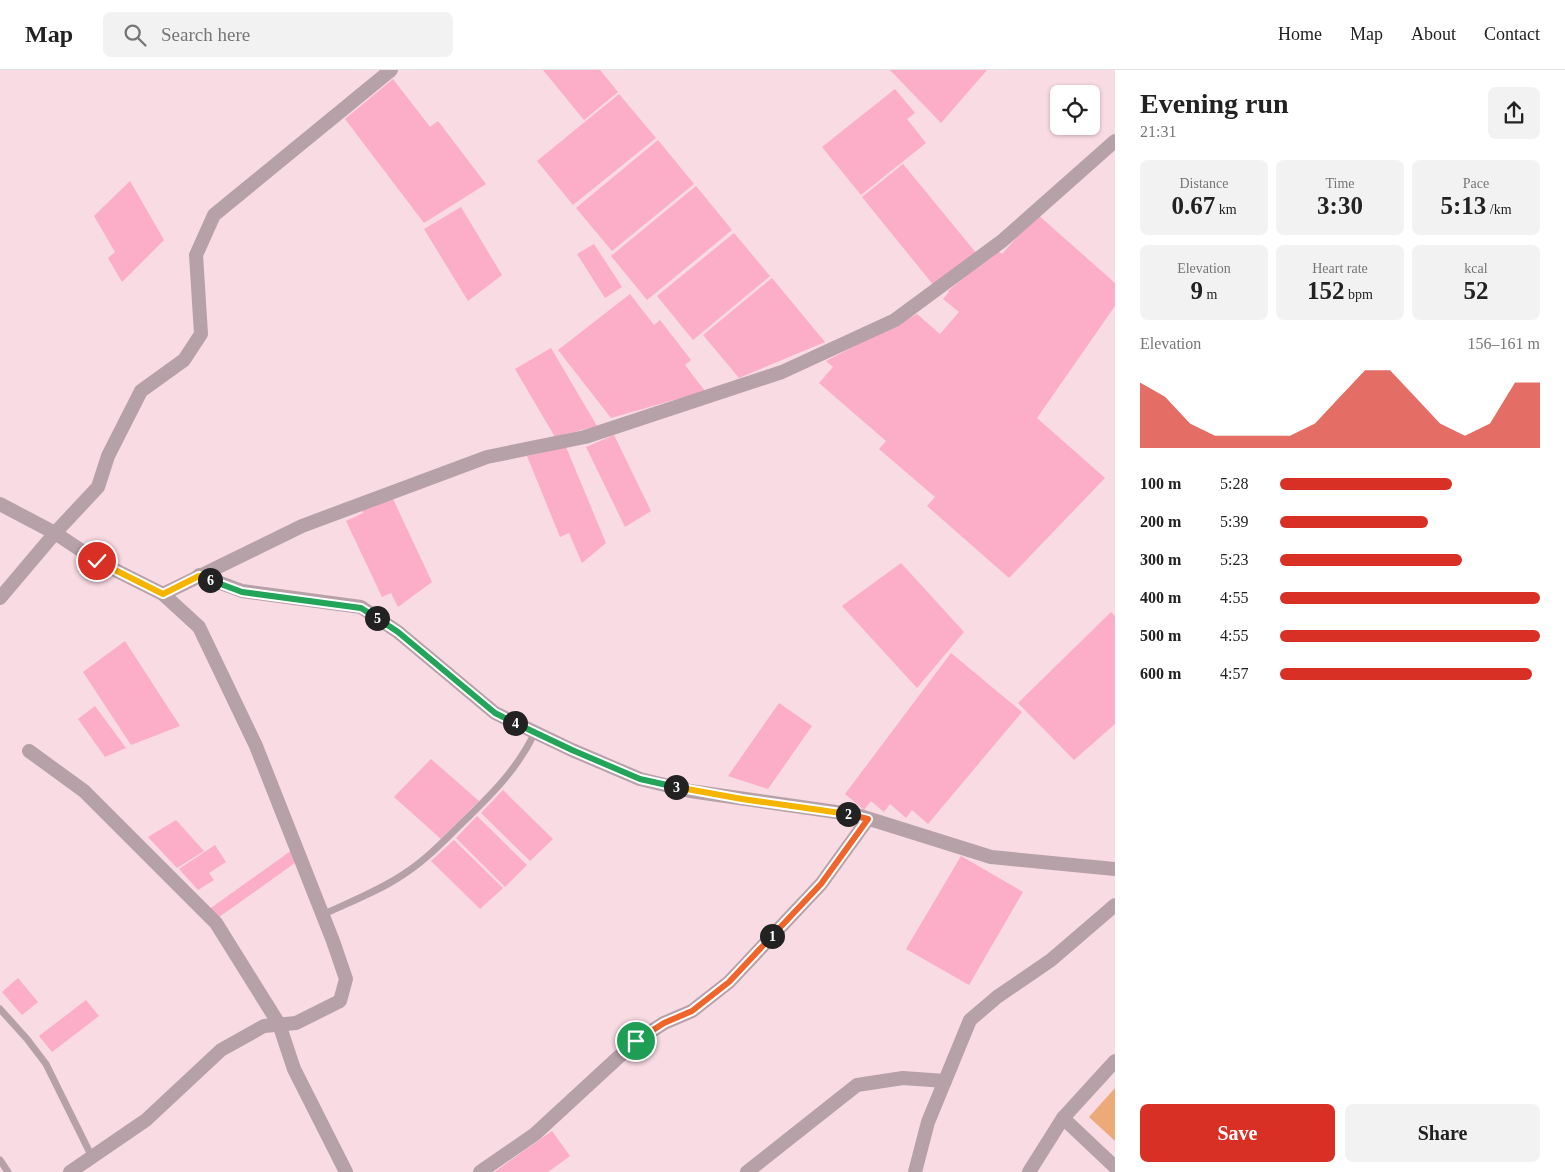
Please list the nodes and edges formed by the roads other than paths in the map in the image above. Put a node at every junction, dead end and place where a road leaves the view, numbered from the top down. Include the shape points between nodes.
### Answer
1 (391, 70) edge
2 (1115, 142) edge
3 (0, 504) edge
4 (55, 533) junction
5 (199, 576) junction
6 (163, 594) junction
7 (0, 598) edge
8 (535, 732) junction
9 (30, 751) dead end
10 (868, 819) junction
11 (1115, 869) edge
12 (1115, 905) edge
13 (322, 915) junction
14 (0, 1009) edge
15 (280, 1024) junction
16 (1115, 1061) edge
17 (945, 1081) junction
18 (1063, 1118) junction
19 (92, 1157) junction
20 (0, 1160) edge
21 (1115, 1167) edge
22 (8, 1172) edge
23 (70, 1172) edge
24 (346, 1172) edge
25 (480, 1172) edge
26 (747, 1172) edge
27 (915, 1172) edge
28 (1029, 1172) edge

1 - 4 street via 214,215 196,255 200,334 184,360 141,391 108,456 98,487
2 - 5 street via 1002,241 896,320 782,372 585,437 487,456 302,526
3 - 4 street
4 - 6 street via 97,561
4 - 7 street
5 - 6 street
5 - 8 street via 242,592 361,608 398,632 495,713
6 - 13 street via 199,628 256,746
8 - 10 street via 640,779 690,791
8 - 13 lane via 512,771 489,797 417,865 388,884
9 - 15 street via 84,791 216,923
10 - 11 street via 991,857
10 - 25 street via 821,884 729,982 692,1011 664,1023 636,1041 535,1134
12 - 17 street via 1051,960 970,1020
13 - 15 street via 346,979 340,1001 296,1023
14 - 19 lane via 46,1064
15 - 19 street via 264,1026 221,1050 146,1120
15 - 24 street via 294,1070
16 - 18 street
17 - 26 street via 903,1078 857,1085
17 - 27 street via 928,1122
18 - 21 street
18 - 28 street
19 - 23 street
20 - 22 lane

